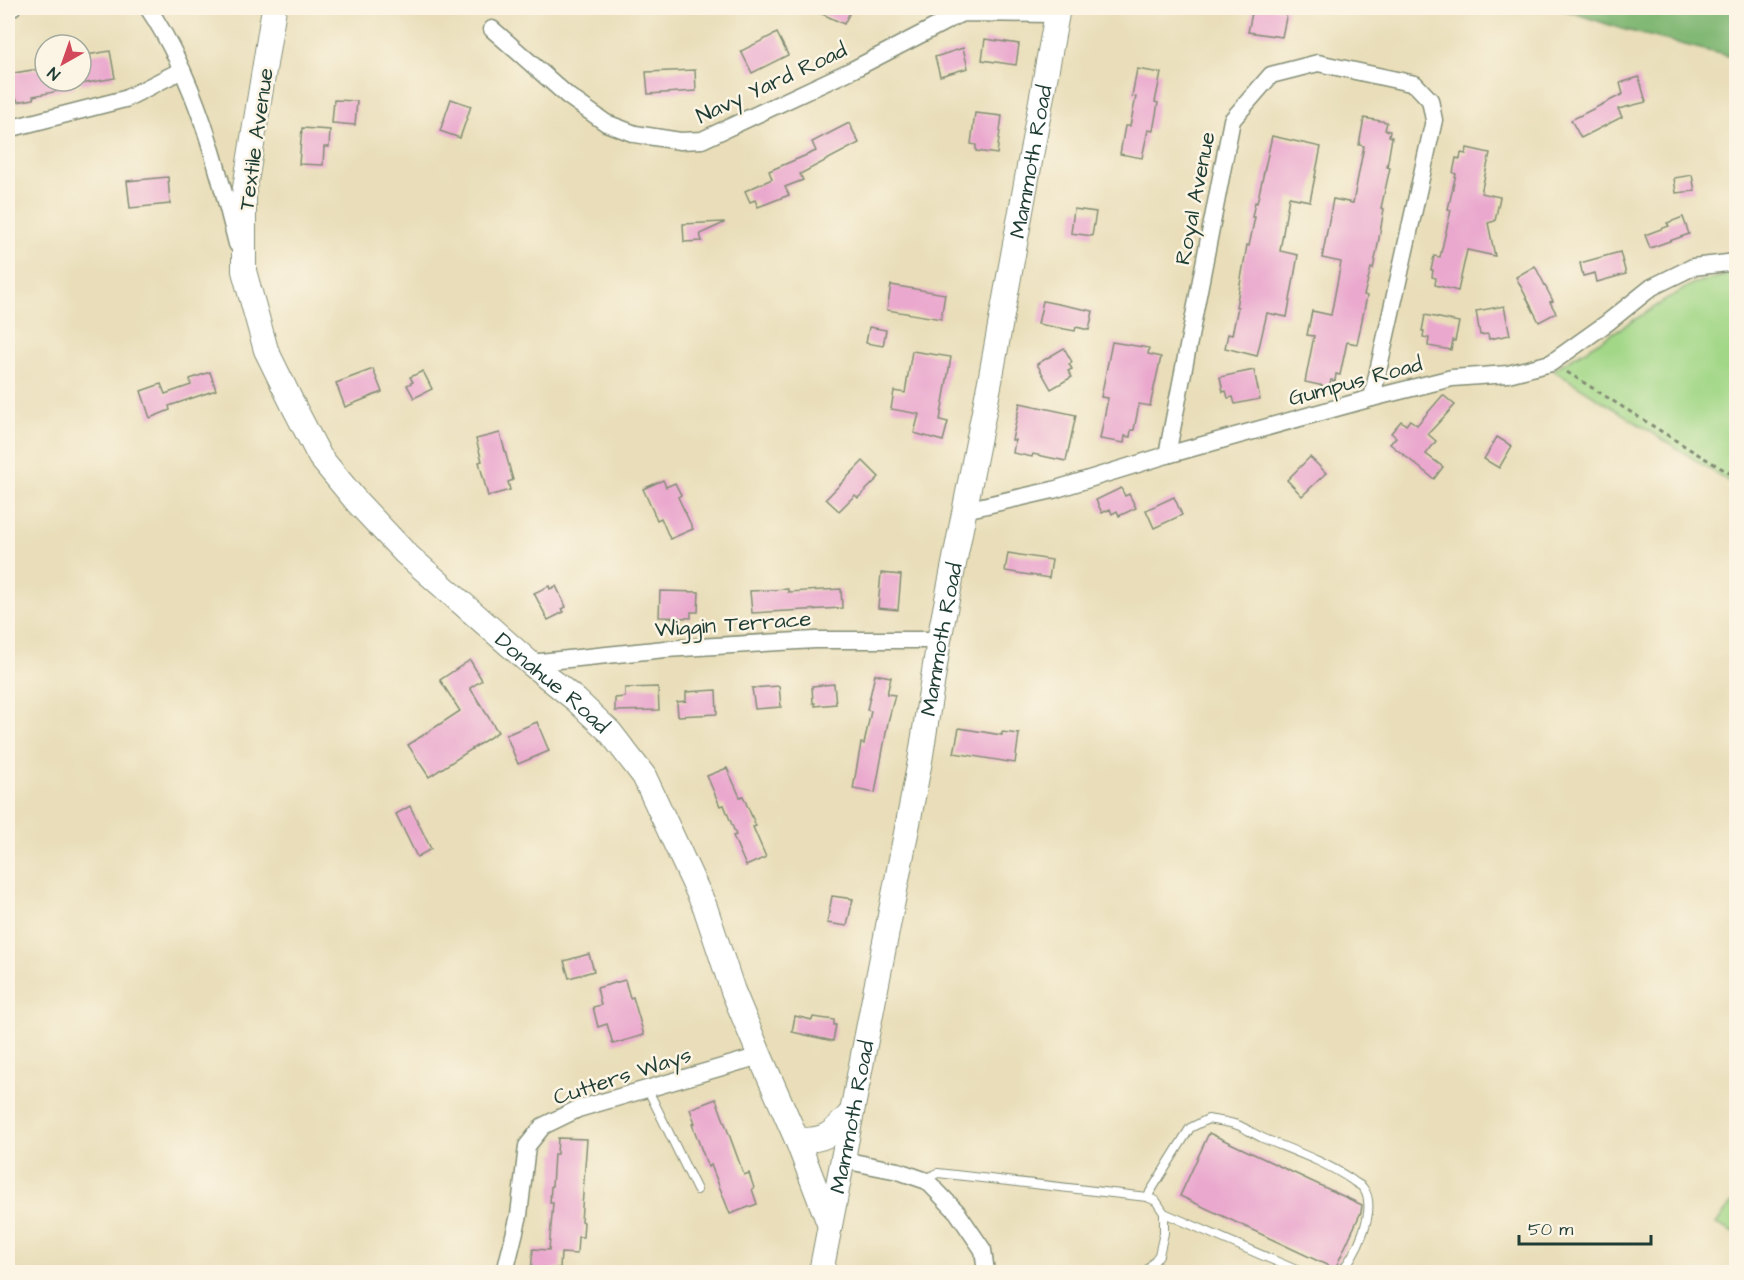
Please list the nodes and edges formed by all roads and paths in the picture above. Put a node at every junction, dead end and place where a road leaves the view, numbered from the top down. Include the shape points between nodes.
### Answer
1 (12, 8) edge
2 (148, 8) edge
3 (274, 8) edge
4 (8, 10) edge
5 (956, 10) edge
6 (1057, 11) edge
7 (492, 29) dead end
8 (182, 70) junction
9 (8, 129) edge
10 (1737, 262) edge
11 (244, 271) junction
12 (1558, 367) dead end
13 (1372, 398) junction
14 (1167, 455) junction
15 (1737, 477) edge
16 (965, 510) junction
17 (939, 640) junction
18 (530, 663) junction
19 (760, 1056) junction
20 (647, 1088) junction
21 (852, 1112) junction
22 (797, 1140) junction
23 (843, 1160) junction
24 (927, 1181) junction
25 (697, 1190) dead end
26 (1148, 1197) junction
27 (1164, 1213) junction
28 (831, 1226) junction
29 (505, 1272) edge
30 (821, 1272) edge
31 (986, 1272) edge
32 (1146, 1272) edge
33 (1301, 1272) edge
34 (1340, 1272) edge

1 - 4 street
2 - 8 street
3 - 11 main road, Textile Avenue via 244,194
5 - 6 street, Navy Yard Road
5 - 7 street, Navy Yard Road via 854,69 702,140 680,141 635,134 606,123 568,96
6 - 16 main road, Mammoth Road
8 - 9 street via 125,99
8 - 11 street via 221,179
10 - 13 street, Gumpus Road via 1693,267 1652,287 1551,363 1508,374 1452,378
11 - 18 main road, Donahue Road via 266,350 320,457 405,553
12 - 15 path
13 - 14 street, Gumpus Road
13 - 14 street, Royal Avenue via 1434,120 1430,100 1414,84 1318,63 1271,75 1232,120
14 - 16 street, Gumpus Road via 1053,490
16 - 17 main road, Mammoth Road
17 - 18 street, Wiggin Terrace via 815,640 665,649
17 - 21 main road, Mammoth Road via 920,761
18 - 19 main road, Donahue Road via 610,732 644,776 705,908
19 - 20 street, Cutters Ways
19 - 22 main road, Donahue Road
20 - 25 lane
20 - 29 street, Cutters Ways via 552,1121 527,1146 519,1215
21 - 22 main road via 820,1140
21 - 23 main road, Mammoth Road
22 - 28 main road, Donahue Road
23 - 24 street
23 - 28 main road, Mammoth Road
24 - 26 lane via 938,1173
24 - 31 street via 957,1212 983,1250
26 - 27 lane
26 - 34 lane via 1190,1128 1208,1119 1239,1126 1322,1163 1363,1188 1368,1199 1367,1223
27 - 32 lane via 1159,1255
27 - 33 lane
28 - 30 main road, Mammoth Road

